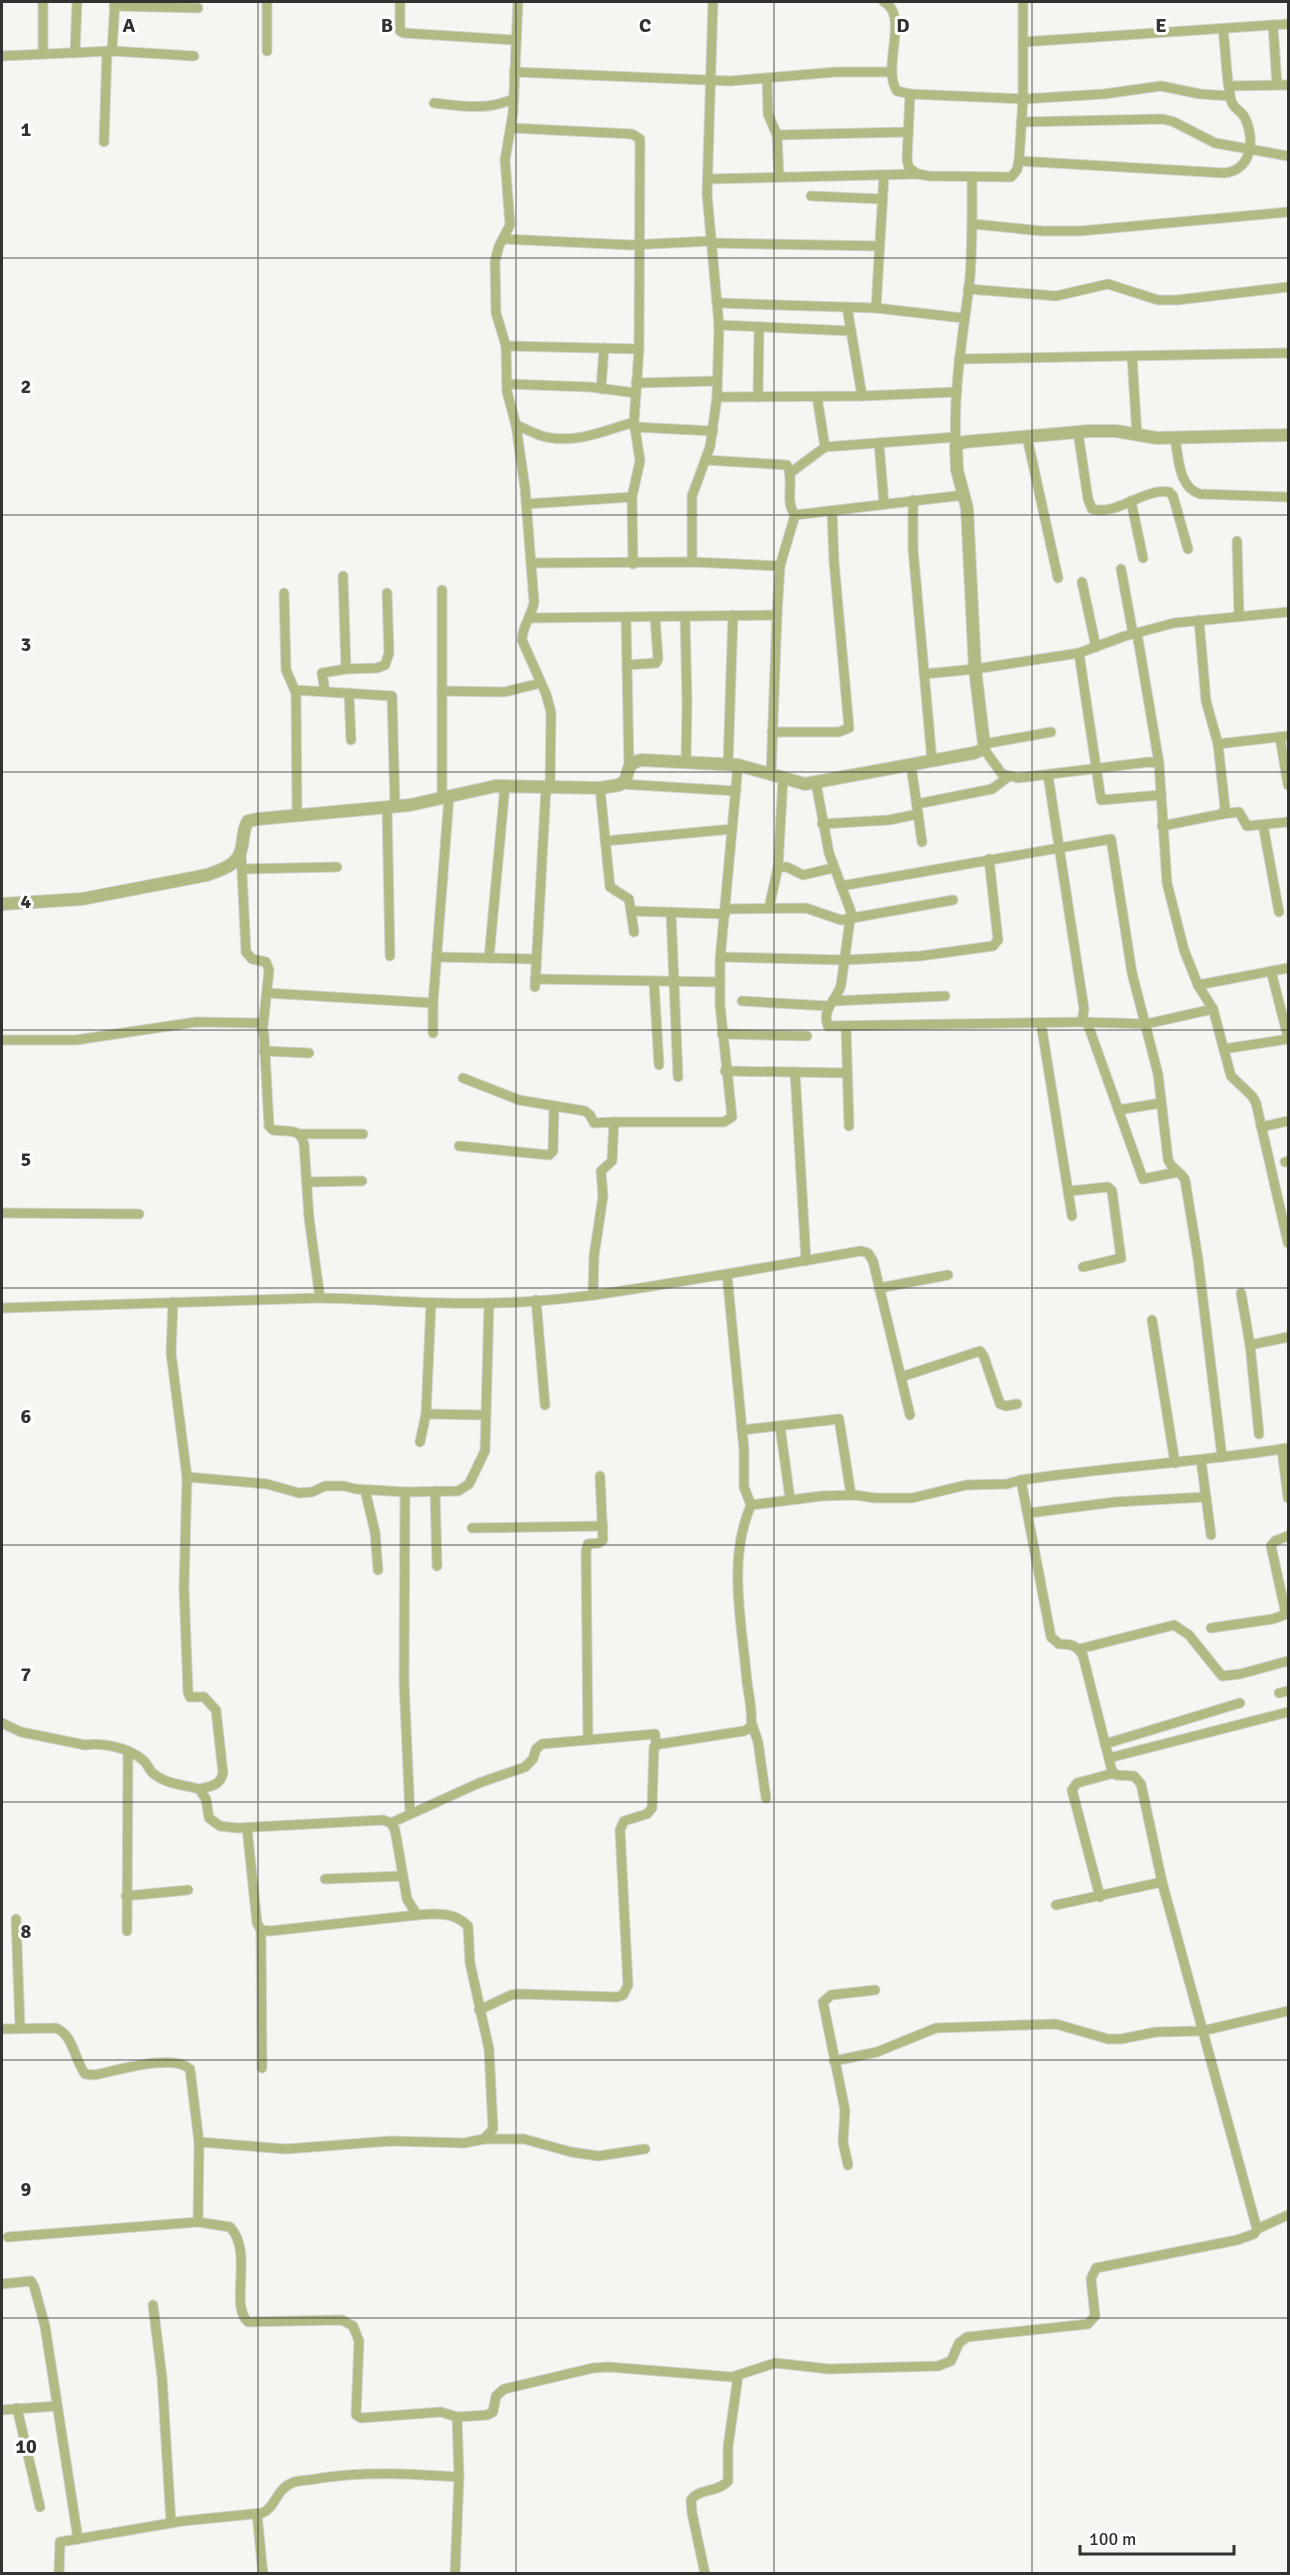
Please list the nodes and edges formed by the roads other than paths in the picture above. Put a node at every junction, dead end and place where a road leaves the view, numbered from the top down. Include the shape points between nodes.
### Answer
1 (43, 2) edge
2 (77, 2) edge
3 (267, 2) edge
4 (400, 2) edge
5 (518, 2) edge
6 (713, 2) edge
7 (884, 2) edge
8 (1023, 2) edge
9 (114, 4) edge
10 (198, 8) dead end
11 (1288, 24) edge
12 (1273, 25) junction
13 (1223, 29) junction
14 (515, 40) junction
15 (1023, 42) junction
16 (110, 51) junction
17 (267, 51) dead end
18 (75, 53) junction
19 (44, 54) junction
20 (2, 56) edge
21 (194, 56) dead end
22 (514, 72) junction
23 (891, 72) junction
24 (767, 79) junction
25 (711, 81) junction
26 (1277, 85) junction
27 (1288, 85) edge
28 (1230, 91) junction
29 (910, 94) junction
30 (513, 99) junction
31 (1023, 99) junction
32 (434, 103) dead end
33 (1021, 122) junction
34 (511, 128) junction
35 (908, 132) junction
36 (777, 135) junction
37 (104, 142) dead end
38 (1250, 150) junction
39 (1288, 156) edge
40 (1020, 161) junction
41 (918, 174) junction
42 (884, 175) junction
43 (779, 177) junction
44 (972, 177) junction
45 (708, 179) junction
46 (811, 196) dead end
47 (882, 199) junction
48 (1288, 212) edge
49 (973, 224) junction
50 (504, 239) junction
51 (711, 242) junction
52 (640, 245) junction
53 (878, 246) junction
54 (1288, 287) edge
55 (968, 289) junction
56 (718, 303) junction
57 (847, 307) junction
58 (876, 308) junction
59 (963, 318) junction
60 (719, 325) junction
61 (759, 327) junction
62 (851, 331) junction
63 (506, 346) junction
64 (604, 348) junction
65 (639, 349) junction
66 (1288, 353) edge
67 (1132, 356) junction
68 (959, 359) junction
69 (717, 381) junction
70 (507, 384) junction
71 (636, 388) junction
72 (601, 389) junction
73 (957, 392) junction
74 (862, 396) junction
75 (717, 397) junction
76 (758, 397) junction
77 (817, 397) junction
78 (634, 424) junction
79 (516, 425) junction
80 (713, 430) junction
81 (1078, 432) junction
82 (1288, 435) edge
83 (1137, 436) junction
84 (1027, 437) junction
85 (1174, 439) junction
86 (956, 442) junction
87 (879, 443) junction
88 (825, 447) junction
89 (705, 460) junction
90 (790, 473) junction
91 (1184, 480) junction
92 (1163, 491) junction
93 (964, 495) junction
94 (632, 497) junction
95 (1288, 497) edge
96 (913, 500) junction
97 (1131, 501) junction
98 (526, 504) junction
99 (884, 504) junction
100 (832, 512) junction
101 (795, 515) junction
102 (1237, 541) dead end
103 (1188, 549) dead end
104 (1143, 558) dead end
105 (692, 562) junction
106 (531, 563) junction
107 (633, 564) junction
108 (780, 566) junction
109 (1121, 569) dead end
110 (343, 576) dead end
111 (1058, 578) dead end
112 (1082, 582) dead end
113 (442, 590) dead end
114 (284, 593) dead end
115 (387, 593) dead end
116 (1288, 612) edge
117 (733, 615) junction
118 (777, 615) junction
119 (685, 616) junction
120 (1239, 616) junction
121 (655, 617) junction
122 (530, 618) junction
123 (626, 618) junction
124 (1199, 620) junction
125 (1135, 633) junction
126 (1096, 647) junction
127 (1078, 653) junction
128 (627, 665) junction
129 (346, 669) junction
130 (975, 669) junction
131 (924, 674) junction
132 (541, 684) junction
133 (295, 690) junction
134 (325, 691) junction
135 (442, 692) junction
136 (349, 693) junction
137 (772, 732) junction
138 (1051, 732) dead end
139 (1284, 737) edge
140 (351, 740) dead end
141 (1218, 744) junction
142 (984, 746) junction
143 (932, 761) junction
144 (686, 763) junction
145 (1159, 763) junction
146 (733, 765) junction
147 (911, 765) junction
148 (628, 767) junction
149 (1094, 769) junction
150 (771, 775) junction
151 (1048, 775) junction
152 (1008, 777) junction
153 (783, 779) junction
154 (816, 783) junction
155 (620, 784) junction
156 (1288, 785) edge
157 (505, 786) junction
158 (548, 788) junction
159 (600, 788) junction
160 (736, 790) junction
161 (1161, 795) junction
162 (446, 797) junction
163 (391, 807) junction
164 (917, 809) junction
165 (1222, 814) junction
166 (297, 815) junction
167 (1288, 822) edge
168 (822, 824) junction
169 (1263, 825) junction
170 (1162, 826) junction
171 (732, 829) junction
172 (605, 841) junction
173 (922, 842) dead end
174 (1059, 847) junction
175 (241, 852) junction
176 (989, 859) junction
177 (337, 867) dead end
178 (778, 867) junction
179 (833, 868) junction
180 (242, 869) junction
181 (841, 886) junction
182 (953, 900) dead end
183 (2, 904) edge
184 (769, 908) junction
185 (631, 910) junction
186 (725, 911) junction
187 (671, 912) junction
188 (1279, 912) dead end
189 (851, 918) junction
190 (634, 932) dead end
191 (390, 956) dead end
192 (437, 957) junction
193 (721, 957) junction
194 (489, 958) junction
195 (536, 959) junction
196 (845, 960) junction
197 (1288, 968) edge
198 (1272, 971) junction
199 (673, 982) junction
200 (720, 982) junction
201 (654, 983) junction
202 (1198, 985) junction
203 (267, 993) junction
204 (945, 996) dead end
205 (742, 1001) dead end
206 (433, 1003) junction
207 (830, 1004) junction
208 (1213, 1009) junction
209 (1085, 1022) junction
210 (1041, 1023) junction
211 (1146, 1024) junction
212 (263, 1027) junction
213 (846, 1028) junction
214 (433, 1033) dead end
215 (722, 1034) junction
216 (807, 1036) dead end
217 (1288, 1038) edge
218 (2, 1040) edge
219 (1224, 1049) junction
220 (264, 1051) junction
221 (309, 1053) dead end
222 (659, 1065) dead end
223 (725, 1071) junction
224 (795, 1072) junction
225 (847, 1073) junction
226 (678, 1077) dead end
227 (463, 1078) dead end
228 (1161, 1103) junction
229 (554, 1107) junction
230 (1118, 1110) junction
231 (1288, 1121) edge
232 (614, 1122) junction
233 (849, 1126) dead end
234 (1261, 1127) junction
235 (300, 1134) junction
236 (363, 1134) dead end
237 (459, 1146) dead end
238 (1178, 1172) junction
239 (362, 1181) dead end
240 (307, 1182) junction
241 (1069, 1191) junction
242 (2, 1213) edge
243 (139, 1214) dead end
244 (1072, 1216) dead end
245 (1288, 1236) edge
246 (806, 1261) junction
247 (1083, 1267) dead end
248 (727, 1274) junction
249 (948, 1275) dead end
250 (879, 1288) junction
251 (1241, 1293) dead end
252 (594, 1295) junction
253 (320, 1298) junction
254 (536, 1300) junction
255 (173, 1302) junction
256 (489, 1303) junction
257 (431, 1304) junction
258 (2, 1308) edge
259 (1152, 1320) dead end
260 (1288, 1337) edge
261 (1250, 1344) junction
262 (901, 1377) junction
263 (1017, 1404) dead end
264 (545, 1405) dead end
265 (426, 1414) junction
266 (486, 1415) junction
267 (910, 1415) dead end
268 (780, 1426) junction
269 (742, 1430) junction
270 (1259, 1434) dead end
271 (420, 1442) dead end
272 (1285, 1448) edge
273 (1222, 1457) junction
274 (1201, 1460) junction
275 (1174, 1463) junction
276 (600, 1476) dead end
277 (187, 1478) junction
278 (1021, 1480) junction
279 (365, 1490) junction
280 (435, 1491) junction
281 (405, 1492) junction
282 (851, 1495) junction
283 (1206, 1497) junction
284 (1288, 1498) edge
285 (790, 1499) junction
286 (751, 1504) junction
287 (1029, 1513) junction
288 (603, 1526) junction
289 (472, 1528) dead end
290 (1211, 1535) dead end
291 (1288, 1536) edge
292 (437, 1566) dead end
293 (378, 1570) dead end
294 (1287, 1613) edge
295 (1211, 1628) dead end
296 (1079, 1649) junction
297 (1288, 1661) edge
298 (1240, 1703) dead end
299 (1288, 1712) edge
300 (2, 1723) edge
301 (752, 1724) junction
302 (588, 1740) junction
303 (1105, 1743) junction
304 (656, 1745) junction
305 (128, 1751) junction
306 (1109, 1758) junction
307 (1113, 1773) junction
308 (199, 1789) junction
309 (766, 1798) dead end
310 (410, 1814) junction
311 (391, 1823) junction
312 (248, 1828) junction
313 (403, 1876) junction
314 (325, 1879) dead end
315 (1162, 1882) junction
316 (188, 1890) dead end
317 (126, 1896) junction
318 (1100, 1897) junction
319 (1056, 1905) dead end
320 (417, 1915) junction
321 (16, 1919) dead end
322 (261, 1930) junction
323 (127, 1932) dead end
324 (875, 1990) dead end
325 (479, 2010) junction
326 (1288, 2011) edge
327 (20, 2028) junction
328 (2, 2029) edge
329 (1202, 2031) junction
330 (834, 2061) junction
331 (262, 2068) dead end
332 (484, 2139) junction
333 (199, 2142) junction
334 (645, 2149) dead end
335 (848, 2165) dead end
336 (1288, 2214) edge
337 (198, 2222) junction
338 (1257, 2229) junction
339 (8, 2237) dead end
340 (2, 2284) edge
341 (153, 2305) dead end
342 (738, 2376) junction
343 (57, 2406) junction
344 (17, 2409) junction
345 (2, 2410) edge
346 (457, 2417) junction
347 (459, 2477) junction
348 (40, 2507) dead end
349 (257, 2514) junction
350 (171, 2523) junction
351 (78, 2539) junction
352 (59, 2574) edge
353 (263, 2574) edge
354 (455, 2574) edge
355 (705, 2574) edge

1 - 19 street
2 - 18 street
3 - 17 street
4 - 14 street via 399,31 404,33
5 - 14 street
6 - 25 street
7 - 23 street via 893,12 895,26
8 - 15 street
9 - 10 street
9 - 16 street
11 - 12 street
12 - 13 street
12 - 26 street
13 - 15 street
13 - 28 street
14 - 22 street
15 - 31 street
16 - 18 street
16 - 21 street
16 - 37 street
18 - 19 street
19 - 20 street
22 - 25 street
22 - 30 street
23 - 24 street
23 - 29 street via 897,91
24 - 25 street
24 - 36 street via 768,114
25 - 45 street
26 - 27 street
26 - 28 street
28 - 31 street via 1200,94 1161,86
28 - 38 street via 1234,108 1246,120
29 - 31 street
29 - 35 street
30 - 32 street via 480,108
30 - 34 street
31 - 33 street
33 - 38 street via 1163,119 1215,143
33 - 40 street
34 - 50 street via 505,160 510,225
34 - 52 street via 637,135 641,146
35 - 36 street
35 - 41 street via 907,160 909,168
36 - 43 street
38 - 39 street
38 - 40 street via 1244,166 1224,173
40 - 44 street via 1011,177
41 - 42 street
41 - 44 street
42 - 43 street
42 - 47 street
43 - 45 street
44 - 49 street
45 - 51 street
46 - 47 street
47 - 53 street
48 - 49 street via 1080,231
49 - 55 street
50 - 52 street
50 - 63 street via 495,261 496,313
51 - 52 street
51 - 53 street
51 - 56 street
52 - 65 street
53 - 58 street
54 - 55 street via 1177,300 1158,300 1108,284 1056,296
55 - 59 street
56 - 57 street
56 - 60 street
57 - 58 street
57 - 62 street
58 - 59 street
59 - 68 street
60 - 61 street
60 - 69 street
61 - 62 street
61 - 76 street
62 - 74 street
63 - 64 street
63 - 70 street
64 - 65 street
64 - 72 street
65 - 71 street
66 - 67 street
67 - 68 street
67 - 83 street
68 - 73 street
69 - 71 street
69 - 75 street
70 - 72 street
70 - 79 street
71 - 72 street
71 - 78 street
73 - 74 street
73 - 86 street
74 - 77 street
75 - 76 street
75 - 80 street
76 - 77 street
77 - 88 street
78 - 79 street via 567,439 543,436
78 - 80 street
78 - 94 street via 640,461
79 - 98 street
80 - 89 street
81 - 83 street via 1116,431
81 - 84 street
81 - 97 street via 1092,509 1107,510
82 - 85 street
83 - 85 street
84 - 86 street
84 - 111 street
85 - 91 street
86 - 87 street
86 - 93 street via 957,470
87 - 88 street
87 - 99 street
88 - 90 street
89 - 90 street via 782,463
89 - 105 street via 692,496
90 - 101 street via 790,506
91 - 92 street
91 - 95 street via 1187,488 1200,494
92 - 97 street
92 - 103 street via 1173,496
93 - 96 street
93 - 130 street
94 - 98 street
94 - 107 street
96 - 99 street
96 - 131 street via 913,549
97 - 104 street
98 - 106 street
99 - 100 street
100 - 101 street
100 - 137 street via 849,729
101 - 108 street
102 - 120 street
105 - 107 street
105 - 108 street
106 - 107 street
106 - 122 street via 534,602
108 - 118 street
109 - 125 street
110 - 129 street
112 - 126 street
113 - 135 street
114 - 133 street via 286,670
115 - 129 street via 389,653 385,665
116 - 120 street
117 - 118 street
117 - 119 street
117 - 146 street
118 - 137 street
119 - 121 street
119 - 144 street
120 - 124 street
121 - 123 street
121 - 128 street via 656,663
122 - 123 street
122 - 132 street via 522,640
123 - 128 street
124 - 125 street
124 - 141 street via 1206,700
125 - 126 street
125 - 145 street
126 - 127 street
127 - 130 street
127 - 149 street
128 - 148 street
129 - 134 street via 322,673
130 - 131 street
130 - 142 street
131 - 143 street
132 - 135 street via 504,693
132 - 158 street via 551,712
133 - 134 street
133 - 166 street
134 - 136 street
135 - 162 street
136 - 140 street
136 - 163 street via 389,694 394,699
137 - 150 street
138 - 142 street
139 - 141 street
139 - 156 street
141 - 165 street via 1225,808
142 - 143 street
142 - 152 street via 997,770
143 - 147 street
144 - 146 street
144 - 148 street via 642,760
145 - 149 street
145 - 161 street
146 - 150 street
146 - 160 street
147 - 154 street
147 - 164 street
148 - 155 street via 626,780
149 - 151 street
149 - 161 street via 1101,800
150 - 153 street
151 - 152 street
151 - 174 street
152 - 164 street via 992,789
153 - 154 street
153 - 178 street
154 - 168 street
155 - 159 street
155 - 160 street
157 - 158 street
157 - 162 street
157 - 194 street
158 - 159 street
158 - 195 street
159 - 172 street
160 - 171 street
161 - 170 street
162 - 163 street
162 - 192 street
163 - 166 street
163 - 191 street
164 - 168 street via 896,819
164 - 173 street
165 - 169 street via 1237,811 1245,825
165 - 170 street
166 - 175 street via 248,821 243,829
167 - 169 street
168 - 179 street
169 - 188 street
170 - 202 street via 1170,899 1186,958
171 - 172 street
171 - 186 street
172 - 185 street via 610,886 629,899
174 - 176 street
174 - 209 street
174 - 211 street via 1111,839 1130,964
175 - 180 street
175 - 183 street via 225,868 207,875 82,899
176 - 181 street
176 - 196 street via 998,940 993,946 920,956
177 - 180 street
178 - 179 street via 803,875
178 - 184 street
179 - 181 street
180 - 203 street via 246,952 268,965
181 - 189 street
182 - 189 street
184 - 186 street
184 - 189 street via 806,908 835,919
185 - 187 street
185 - 190 street
186 - 187 street
186 - 193 street
187 - 199 street
189 - 196 street
192 - 194 street
192 - 206 street
193 - 196 street
193 - 200 street
194 - 195 street
195 - 201 street via 535,983
196 - 207 street via 840,992
197 - 198 street
198 - 202 street
198 - 217 street
199 - 200 street
199 - 201 street
199 - 226 street
200 - 215 street
201 - 222 street
202 - 208 street
203 - 206 street
203 - 212 street
204 - 207 street
205 - 207 street
206 - 214 street
207 - 213 street via 825,1019 828,1026
208 - 211 street
208 - 219 street
209 - 210 street
209 - 211 street
209 - 230 street
210 - 213 street
210 - 241 street
211 - 228 street
212 - 218 street via 256,1022 196,1022 76,1040
212 - 220 street
213 - 225 street
215 - 216 street
215 - 223 street
217 - 219 street
219 - 234 street via 1231,1076 1256,1103
220 - 221 street
220 - 235 street via 269,1126
223 - 224 street
223 - 232 street via 732,1117 724,1122
224 - 225 street
224 - 246 street
225 - 233 street
227 - 229 street via 519,1100
228 - 230 street
228 - 238 street via 1168,1160
229 - 232 street via 585,1111 594,1123
229 - 237 street via 553,1151 549,1155
230 - 238 street via 1143,1179
231 - 234 street
232 - 252 street via 612,1161 600,1177 603,1196 594,1256
234 - 245 street
235 - 236 street
235 - 240 street
238 - 273 street via 1185,1180 1198,1259
239 - 240 street
240 - 253 street
241 - 244 street
241 - 247 street via 1108,1187 1112,1191 1120,1258
242 - 243 street
246 - 248 street
246 - 250 street via 866,1251 873,1261
248 - 252 street
248 - 269 street
249 - 250 street
250 - 262 street
251 - 261 street
252 - 254 street
253 - 255 street
253 - 257 street
254 - 256 street
254 - 264 street
255 - 258 street
255 - 277 street via 171,1353
256 - 257 street
256 - 266 street
257 - 265 street
259 - 275 street
260 - 261 street
261 - 270 street
262 - 263 street via 980,1351 1000,1404
262 - 267 street
265 - 266 street
265 - 271 street
266 - 280 street via 485,1451 469,1484 458,1491
268 - 269 street
268 - 282 street via 839,1419
268 - 285 street
269 - 286 street via 744,1488
272 - 273 street
272 - 284 street
273 - 274 street
274 - 275 street
274 - 283 street
275 - 278 street
276 - 288 street
277 - 279 street via 267,1484 299,1493 325,1486
277 - 308 street via 184,1588 188,1692 190,1697 204,1697 216,1710 223,1773 217,1785
278 - 282 street via 958,1487 912,1498
278 - 287 street
279 - 281 street
279 - 293 street via 375,1532
280 - 281 street
280 - 292 street
281 - 310 street via 404,1682
282 - 285 street
283 - 287 street
283 - 290 street
285 - 286 street
286 - 301 street via 738,1544 738,1570
287 - 296 street via 1051,1637 1059,1644 1072,1644
288 - 289 street
288 - 302 street via 602,1542 588,1544 586,1551
291 - 294 street via 1270,1546
294 - 295 street via 1273,1619
296 - 297 street via 1174,1624 1189,1635 1222,1676
296 - 303 street
298 - 303 street
299 - 306 street
300 - 305 street via 32,1734
301 - 304 street via 744,1731
301 - 309 street
302 - 304 street via 655,1734
302 - 310 street via 542,1744 525,1767
303 - 306 street
304 - 325 street via 652,1808 647,1814 624,1821 621,1830 626,1991 617,1997 518,1994
305 - 308 street via 145,1762 153,1774
305 - 317 street
306 - 307 street
307 - 315 street via 1134,1776 1142,1784
307 - 318 street via 1077,1783 1072,1790
308 - 312 street via 213,1823
310 - 311 street
311 - 312 street via 383,1820
311 - 313 street
312 - 322 street via 257,1923
313 - 314 street
313 - 320 street via 407,1899
315 - 318 street
315 - 329 street
316 - 317 street
317 - 323 street
318 - 319 street
320 - 322 street
320 - 325 street via 460,1917 468,1926
321 - 327 street
322 - 331 street
324 - 330 street via 831,1995 824,2002
325 - 332 street via 489,2049 493,2115 493,2129
326 - 329 street
327 - 328 street
327 - 333 street via 62,2030 79,2067 94,2076 165,2062 184,2064 190,2068
329 - 330 street via 1108,2039 1056,2024 936,2028 877,2052
329 - 338 street
330 - 335 street via 845,2109 843,2142
332 - 333 street via 286,2149
332 - 334 street via 524,2139 598,2156
333 - 337 street
336 - 338 street
337 - 339 street
337 - 346 street via 230,2227 238,2237 241,2308 248,2322 342,2320 352,2326 358,2341 358,2417 441,2412
338 - 342 street via 1237,2240 1096,2268 1091,2279 1095,2316 1088,2324 967,2337 946,2365 841,2369 775,2363
340 - 343 street via 31,2281 34,2286 45,2326
341 - 350 street via 162,2377
342 - 346 street via 593,2368 504,2389 496,2396 493,2412
342 - 355 street via 728,2447 728,2481 691,2500
343 - 344 street
343 - 351 street
344 - 345 street
344 - 348 street
346 - 347 street
347 - 349 street via 382,2473 293,2483 277,2493 267,2511
347 - 354 street
349 - 350 street
349 - 353 street
350 - 351 street
351 - 352 street via 60,2542

